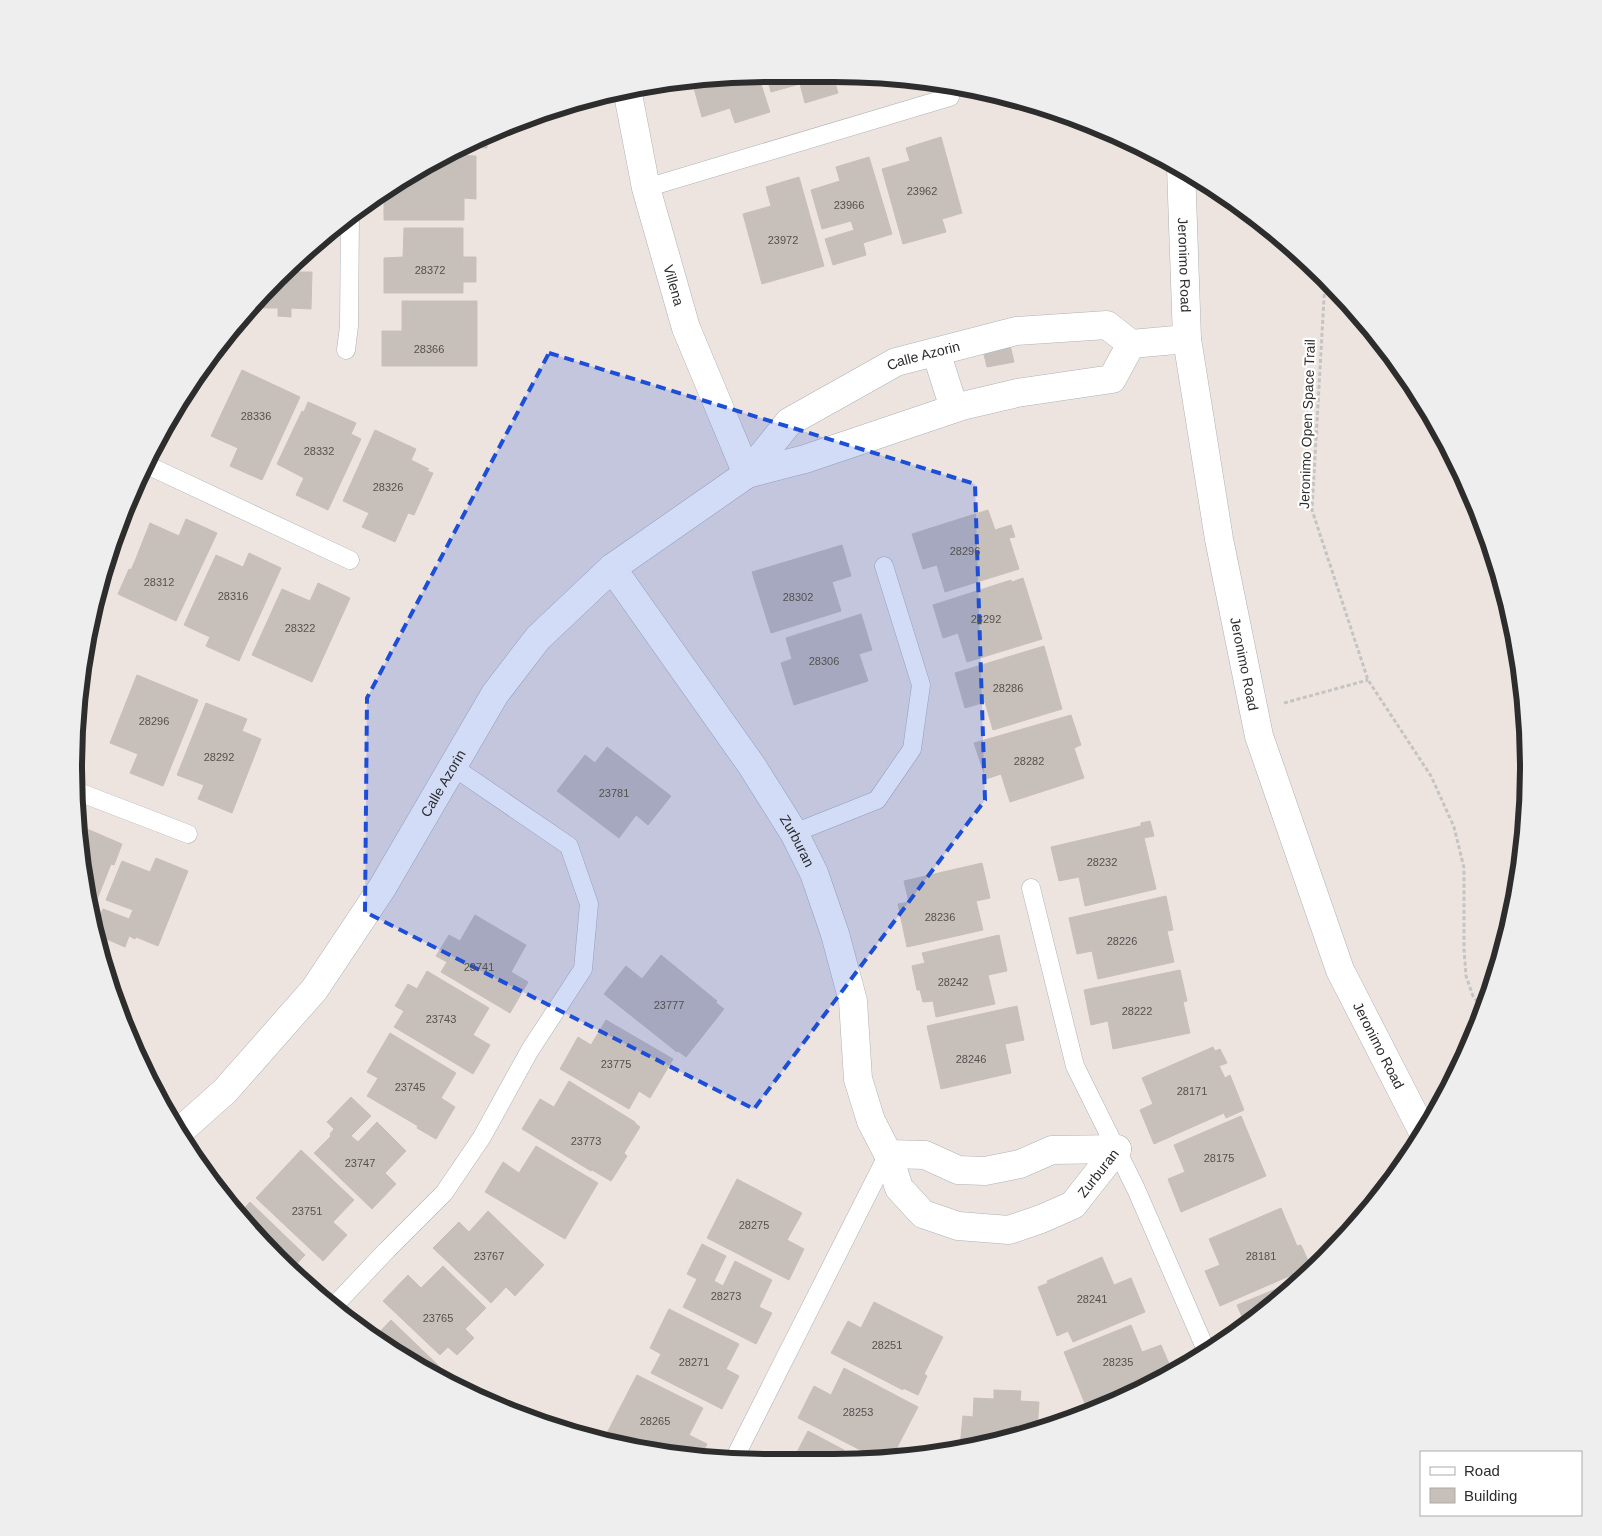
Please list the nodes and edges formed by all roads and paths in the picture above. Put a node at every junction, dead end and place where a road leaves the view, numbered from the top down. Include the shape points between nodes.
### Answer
1 (629, 97) edge
2 (950, 97) dead end
3 (1181, 177) edge
4 (646, 188) junction
5 (350, 225) edge
6 (1325, 289) edge
7 (1187, 339) junction
8 (1131, 344) junction
9 (346, 350) dead end
10 (936, 352) junction
11 (954, 408) junction
12 (152, 467) edge
13 (747, 474) junction
14 (350, 560) dead end
15 (884, 566) dead end
16 (612, 568) junction
17 (1368, 680) junction
18 (1254, 711) junction
19 (452, 766) junction
20 (83, 794) edge
21 (794, 833) junction
22 (188, 834) dead end
23 (1031, 888) dead end
24 (1478, 1002) edge
25 (1419, 1125) edge
26 (184, 1127) edge
27 (1117, 1149) junction
28 (888, 1154) junction
29 (338, 1301) edge
30 (1204, 1345) edge
31 (737, 1453) edge

1 - 4 street, Villena
2 - 4 lane
3 - 7 street, Jeronimo Road
4 - 13 street, Villena via 686,328
5 - 9 lane
6 - 17 path, Jeronimo Open Space Trail via 1312,510
7 - 8 street
7 - 18 street, Jeronimo Road via 1219,539
8 - 10 street, Calle Azorin via 1107,326 1016,331
8 - 11 street, Calle Azorin via 1112,379
10 - 11 street
10 - 13 street, Calle Azorin via 896,362 790,422
11 - 13 street, Calle Azorin via 805,459
12 - 14 lane
13 - 16 street, Calle Azorin
15 - 21 lane via 921,685 912,749 877,800
16 - 19 street, Calle Azorin via 538,638 495,694
16 - 21 street, Zurburan via 752,766
17 - 18 path
17 - 24 path, Jeronimo Open Space Trail via 1430,776 1454,827 1464,868 1466,976
18 - 25 street, Jeronimo Road via 1259,736 1340,970
19 - 26 street, Calle Azorin via 382,888 314,990 225,1092
19 - 29 lane via 569,846 589,904 583,969 530,1050 482,1137 444,1193
20 - 22 lane
21 - 28 street, Zurburan via 814,873 835,934 853,1001 858,1079 871,1121
23 - 27 lane via 1075,1066
27 - 28 street, Zurburan via 1052,1150 1020,1164 985,1171 958,1170 925,1155
27 - 28 street, Zurburan via 1074,1204 1009,1230 958,1226 924,1214 899,1188
27 - 30 lane
28 - 31 lane

